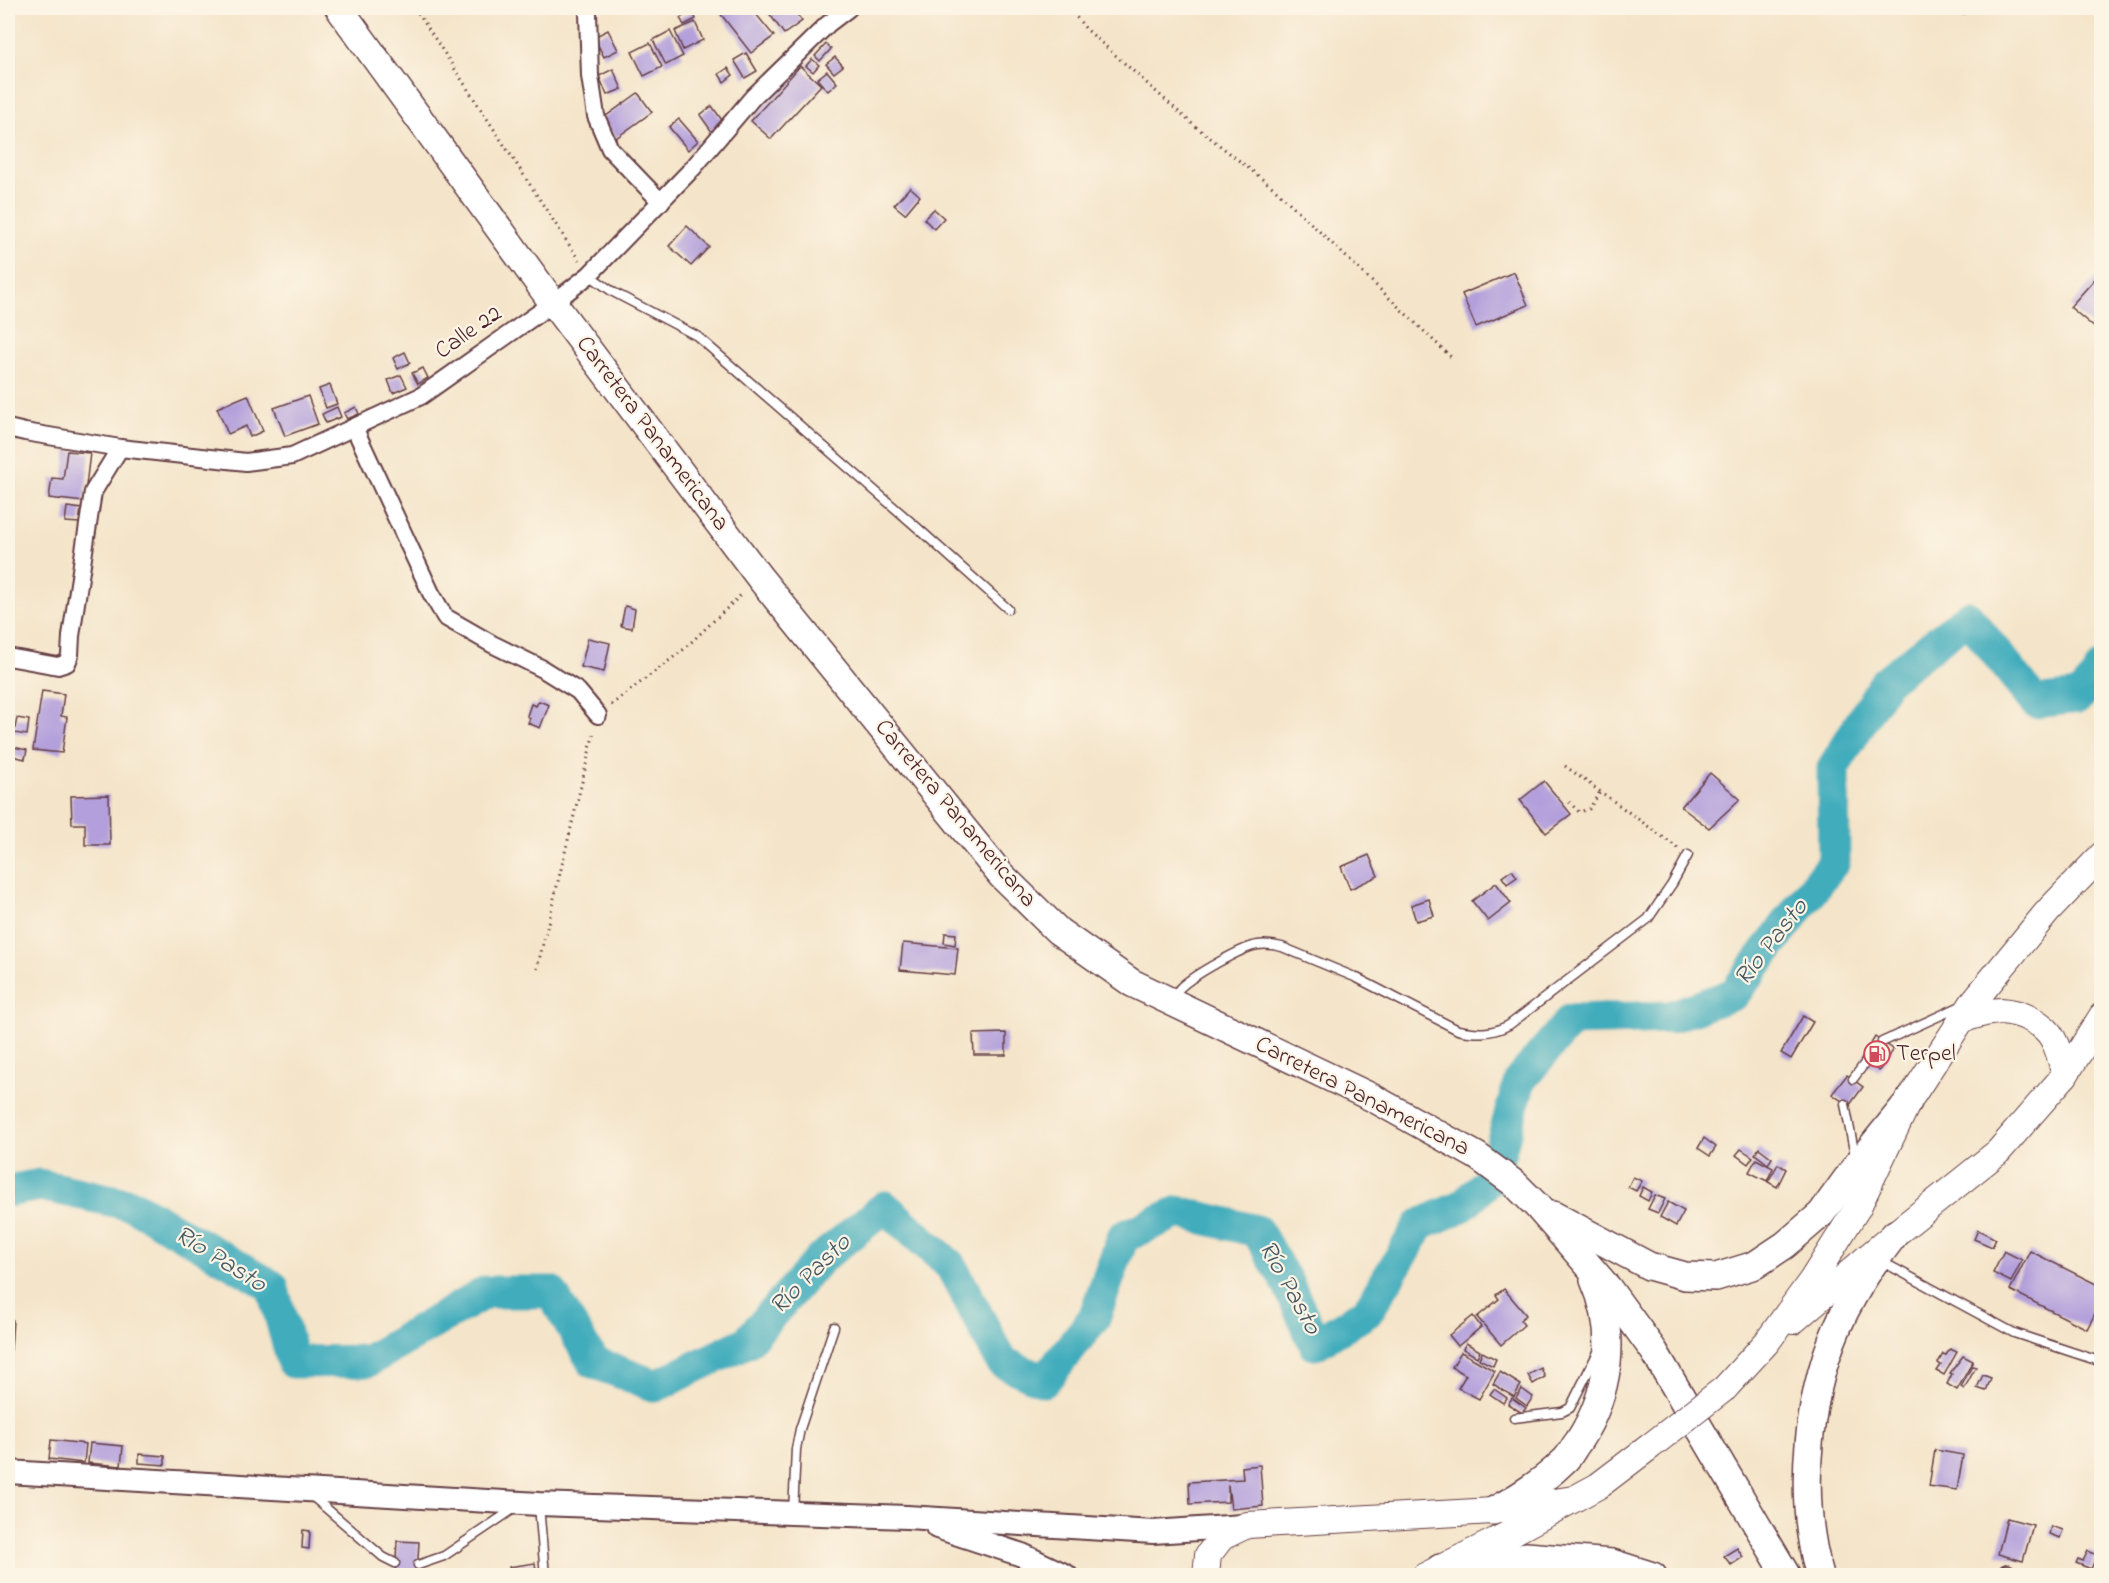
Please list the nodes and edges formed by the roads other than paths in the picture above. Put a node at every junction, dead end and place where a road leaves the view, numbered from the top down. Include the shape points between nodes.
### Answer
1 (339, 8) edge
2 (849, 8) edge
3 (588, 13) dead end
4 (661, 201) junction
5 (589, 275) junction
6 (553, 303) junction
7 (354, 427) junction
8 (8, 428) edge
9 (120, 448) junction
10 (1008, 609) dead end
11 (8, 657) edge
12 (598, 715) road end
13 (1688, 855) road end
14 (2102, 855) edge
15 (1172, 1004) junction
16 (1969, 1010) junction
17 (2102, 1016) edge
18 (1882, 1042) dead end
19 (1865, 1063) dead end
20 (2065, 1075) junction
21 (1853, 1079) dead end
22 (1908, 1102) junction
23 (1845, 1104) dead end
24 (1856, 1166) junction
25 (1537, 1206) junction
26 (1895, 1234) junction
27 (1876, 1258) junction
28 (1586, 1263) junction
29 (834, 1327) dead end
30 (1608, 1331) junction
31 (1767, 1342) junction
32 (2102, 1362) edge
33 (1514, 1418) dead end
34 (8, 1472) edge
35 (304, 1490) junction
36 (1574, 1499) junction
37 (530, 1504) junction
38 (1493, 1511) junction
39 (793, 1513) junction
40 (907, 1517) junction
41 (1247, 1525) junction
42 (395, 1563) dead end
43 (418, 1565) dead end
44 (1617, 1569) edge
45 (1433, 1572) edge
46 (545, 1575) edge
47 (1066, 1575) edge
48 (1206, 1575) edge
49 (1653, 1575) edge
50 (1787, 1575) edge
51 (1820, 1575) edge

1 - 6 highway, Carretera Panamericana
2 - 4 street, Calle 22 via 753,97
3 - 4 street via 596,116 610,149
4 - 5 street, Calle 22
5 - 6 street, Calle 22
5 - 10 lane via 697,336
6 - 7 street, Calle 22 via 421,396
6 - 15 highway, Carretera Panamericana via 760,578 1001,875 1058,931 1131,983
7 - 9 street, Calle 22 via 291,456 246,462
7 - 12 street via 431,593 446,617 578,691
8 - 9 street, Calle 22
9 - 11 street via 93,492 67,663 58,666
13 - 15 lane via 1648,919 1509,1025 1491,1032 1458,1030 1357,978 1270,945 1242,950 1195,976 1178,989
14 - 16 main road via 2048,910
15 - 25 highway, Carretera Panamericana via 1373,1098 1477,1156
16 - 18 lane
16 - 20 main road via 2002,1011 2037,1023 2054,1039
16 - 22 main road
17 - 20 main road
19 - 21 lane
20 - 26 main road via 1998,1152
22 - 24 highway
22 - 31 main road via 1858,1207
23 - 24 lane
24 - 25 highway via 1821,1214 1785,1245 1755,1265 1716,1277 1684,1275 1649,1266
25 - 28 highway, Carretera Panamericana
26 - 27 highway
26 - 31 main road
27 - 32 lane via 2014,1333
27 - 51 highway via 1845,1312 1822,1371 1809,1433 1807,1495
28 - 30 highway via 1601,1296
28 - 50 highway, Carretera Panamericana via 1654,1350
29 - 39 lane via 800,1430
30 - 33 lane via 1570,1408
30 - 38 highway via 1606,1377 1592,1421 1566,1459 1531,1490
31 - 36 main road, bridge via 1725,1388 1598,1486
34 - 35 main road
35 - 37 main road
35 - 42 lane
36 - 38 main road
36 - 45 main road
37 - 39 main road
37 - 43 lane via 444,1556
37 - 46 lane
38 - 41 main road
39 - 40 main road
40 - 41 main road via 1153,1532
40 - 47 main road via 1022,1555
41 - 48 main road via 1222,1537 1208,1555
44 - 45 highway via 1526,1556
44 - 49 highway

